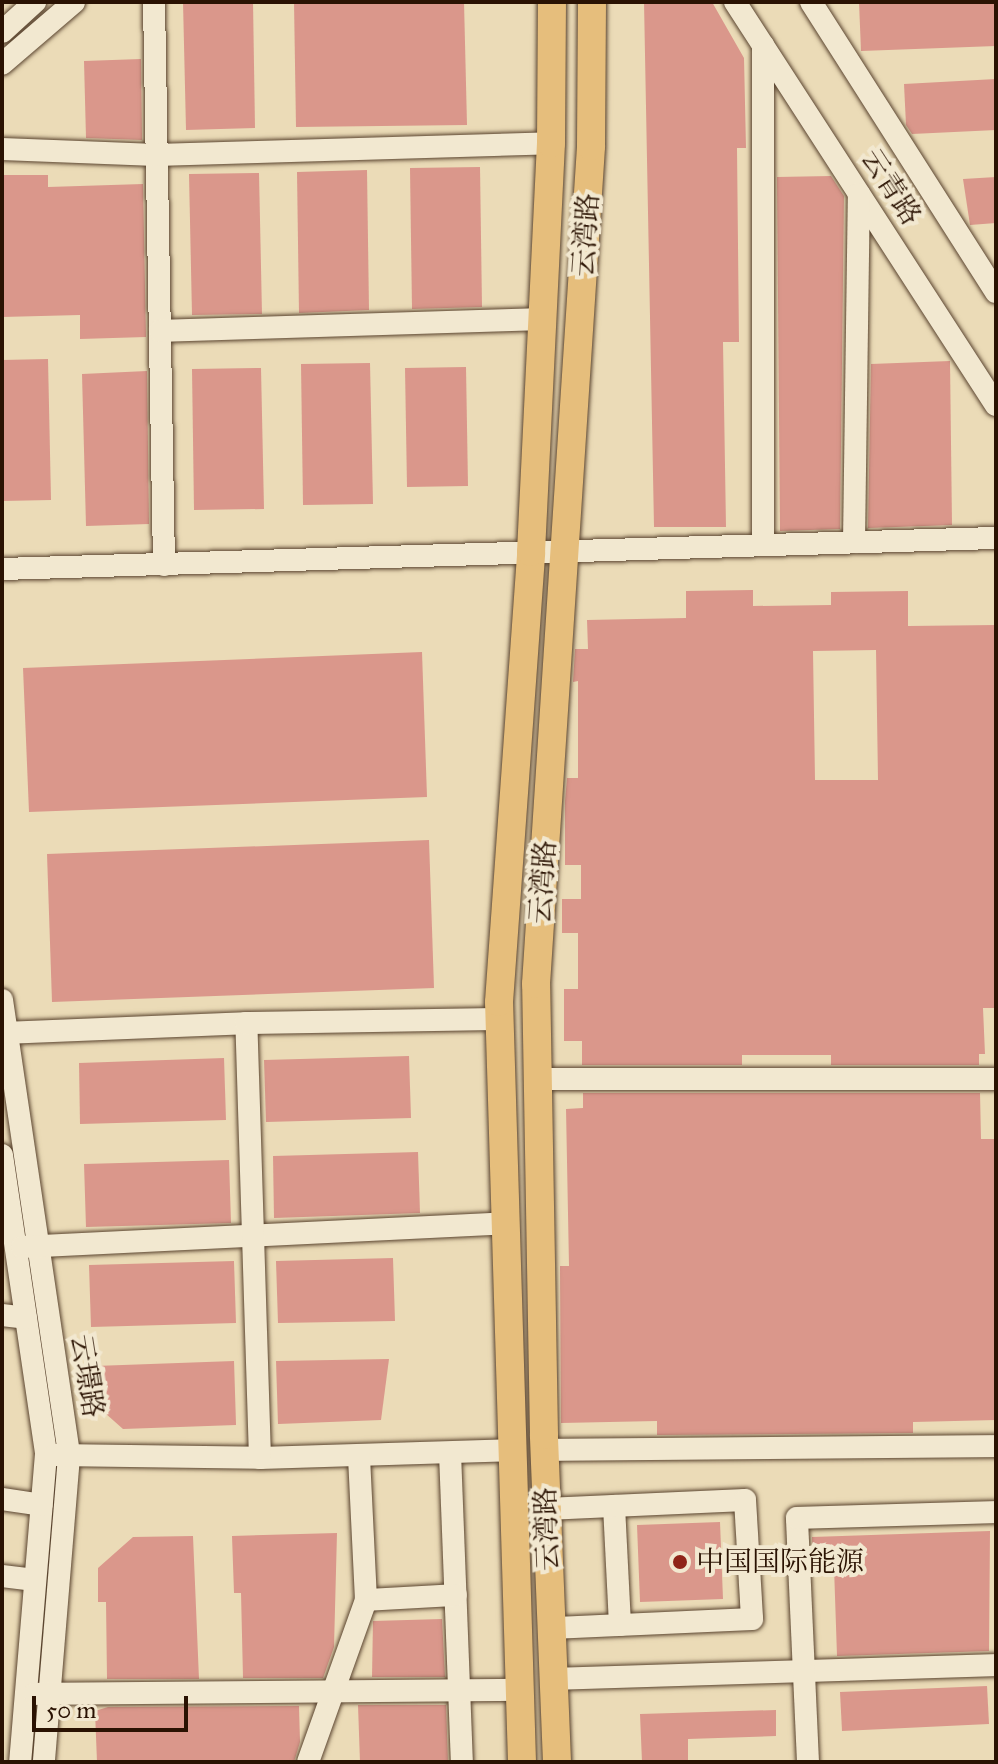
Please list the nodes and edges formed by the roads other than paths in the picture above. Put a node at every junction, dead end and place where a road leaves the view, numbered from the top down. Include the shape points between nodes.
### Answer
1 (35, 2) edge
2 (74, 2) edge
3 (154, 2) edge
4 (552, 2) edge
5 (592, 2) edge
6 (735, 2) edge
7 (811, 2) edge
8 (2, 32) edge
9 (763, 45) junction
10 (2, 64) edge
11 (551, 143) junction
12 (2, 149) edge
13 (156, 155) junction
14 (859, 194) junction
15 (996, 292) edge
16 (541, 319) junction
17 (160, 331) junction
18 (996, 405) edge
19 (996, 538) edge
20 (854, 542) junction
21 (763, 545) junction
22 (565, 551) junction
23 (531, 552) junction
24 (164, 565) junction
25 (2, 569) edge
26 (2, 1000) edge
27 (500, 1019) junction
28 (246, 1023) junction
29 (4, 1033) edge
30 (538, 1079) junction
31 (996, 1079) edge
32 (2, 1155) edge
33 (505, 1223) junction
34 (254, 1236) junction
35 (26, 1247) junction
36 (2, 1315) edge
37 (26, 1318) junction
38 (996, 1446) edge
39 (509, 1450) junction
40 (544, 1450) junction
41 (450, 1453) junction
42 (58, 1455) junction
43 (359, 1456) junction
44 (260, 1458) junction
45 (2, 1499) edge
46 (42, 1505) junction
47 (614, 1506) junction
48 (546, 1509) junction
49 (996, 1512) edge
50 (2, 1576) edge
51 (35, 1580) junction
52 (456, 1595) junction
53 (366, 1600) junction
54 (620, 1625) junction
55 (551, 1628) junction
56 (996, 1665) edge
57 (804, 1671) junction
58 (554, 1679) junction
59 (516, 1690) junction
60 (459, 1691) junction
61 (333, 1692) junction
62 (26, 1694) junction
63 (49, 1694) junction
64 (20, 1762) edge
65 (44, 1762) edge
66 (308, 1762) edge
67 (462, 1762) edge
68 (522, 1762) edge
69 (557, 1762) edge
70 (808, 1762) edge

1 - 8 street
2 - 10 street
3 - 13 street
4 - 11 main road, 云湾路
5 - 22 main road, 云湾路 via 591,146
6 - 9 street, 云青路
7 - 15 street
9 - 14 street, 云青路
9 - 21 street
11 - 13 street
11 - 16 main road, 云湾路
12 - 13 street
13 - 17 street
14 - 18 street, 云青路
14 - 20 street
16 - 17 street
16 - 23 main road, 云湾路
17 - 24 street
19 - 20 street
20 - 21 street
21 - 22 street
22 - 23 street
22 - 30 main road, 云湾路 via 536,984
23 - 24 street
23 - 27 main road, 云湾路
24 - 25 street
26 - 29 street, 云璟路
27 - 28 street
27 - 33 main road, 云湾路
28 - 29 street
28 - 34 street
29 - 35 street, 云璟路
30 - 31 street
30 - 40 main road, 云湾路
32 - 35 street, 云璟路
33 - 34 street
33 - 39 main road, 云湾路
34 - 35 street
34 - 44 street
35 - 37 street, 云璟路
35 - 42 street, 云璟路
36 - 37 street
37 - 42 street, 云璟路
38 - 40 street
39 - 41 street
39 - 59 main road, 云湾路
40 - 48 main road, 云湾路
41 - 43 street
41 - 52 street
42 - 44 street
42 - 46 street, 云璟路
42 - 63 street, 云璟路
43 - 44 street
43 - 53 street
45 - 46 street
46 - 51 street, 云璟路
47 - 48 street
47 - 54 street
47 - 54 street via 745,1500 752,1619
48 - 55 main road, 云湾路
49 - 57 street via 797,1518
50 - 51 street
51 - 62 street, 云璟路
52 - 53 street
52 - 60 street
53 - 61 street
54 - 55 street
55 - 58 main road, 云湾路
56 - 57 street
57 - 58 street
57 - 70 street
58 - 69 main road, 云湾路
59 - 60 street
59 - 68 main road, 云湾路
60 - 61 street
60 - 67 street
61 - 63 street
61 - 66 street
62 - 63 street
62 - 64 street, 云璟路
63 - 65 street, 云璟路

